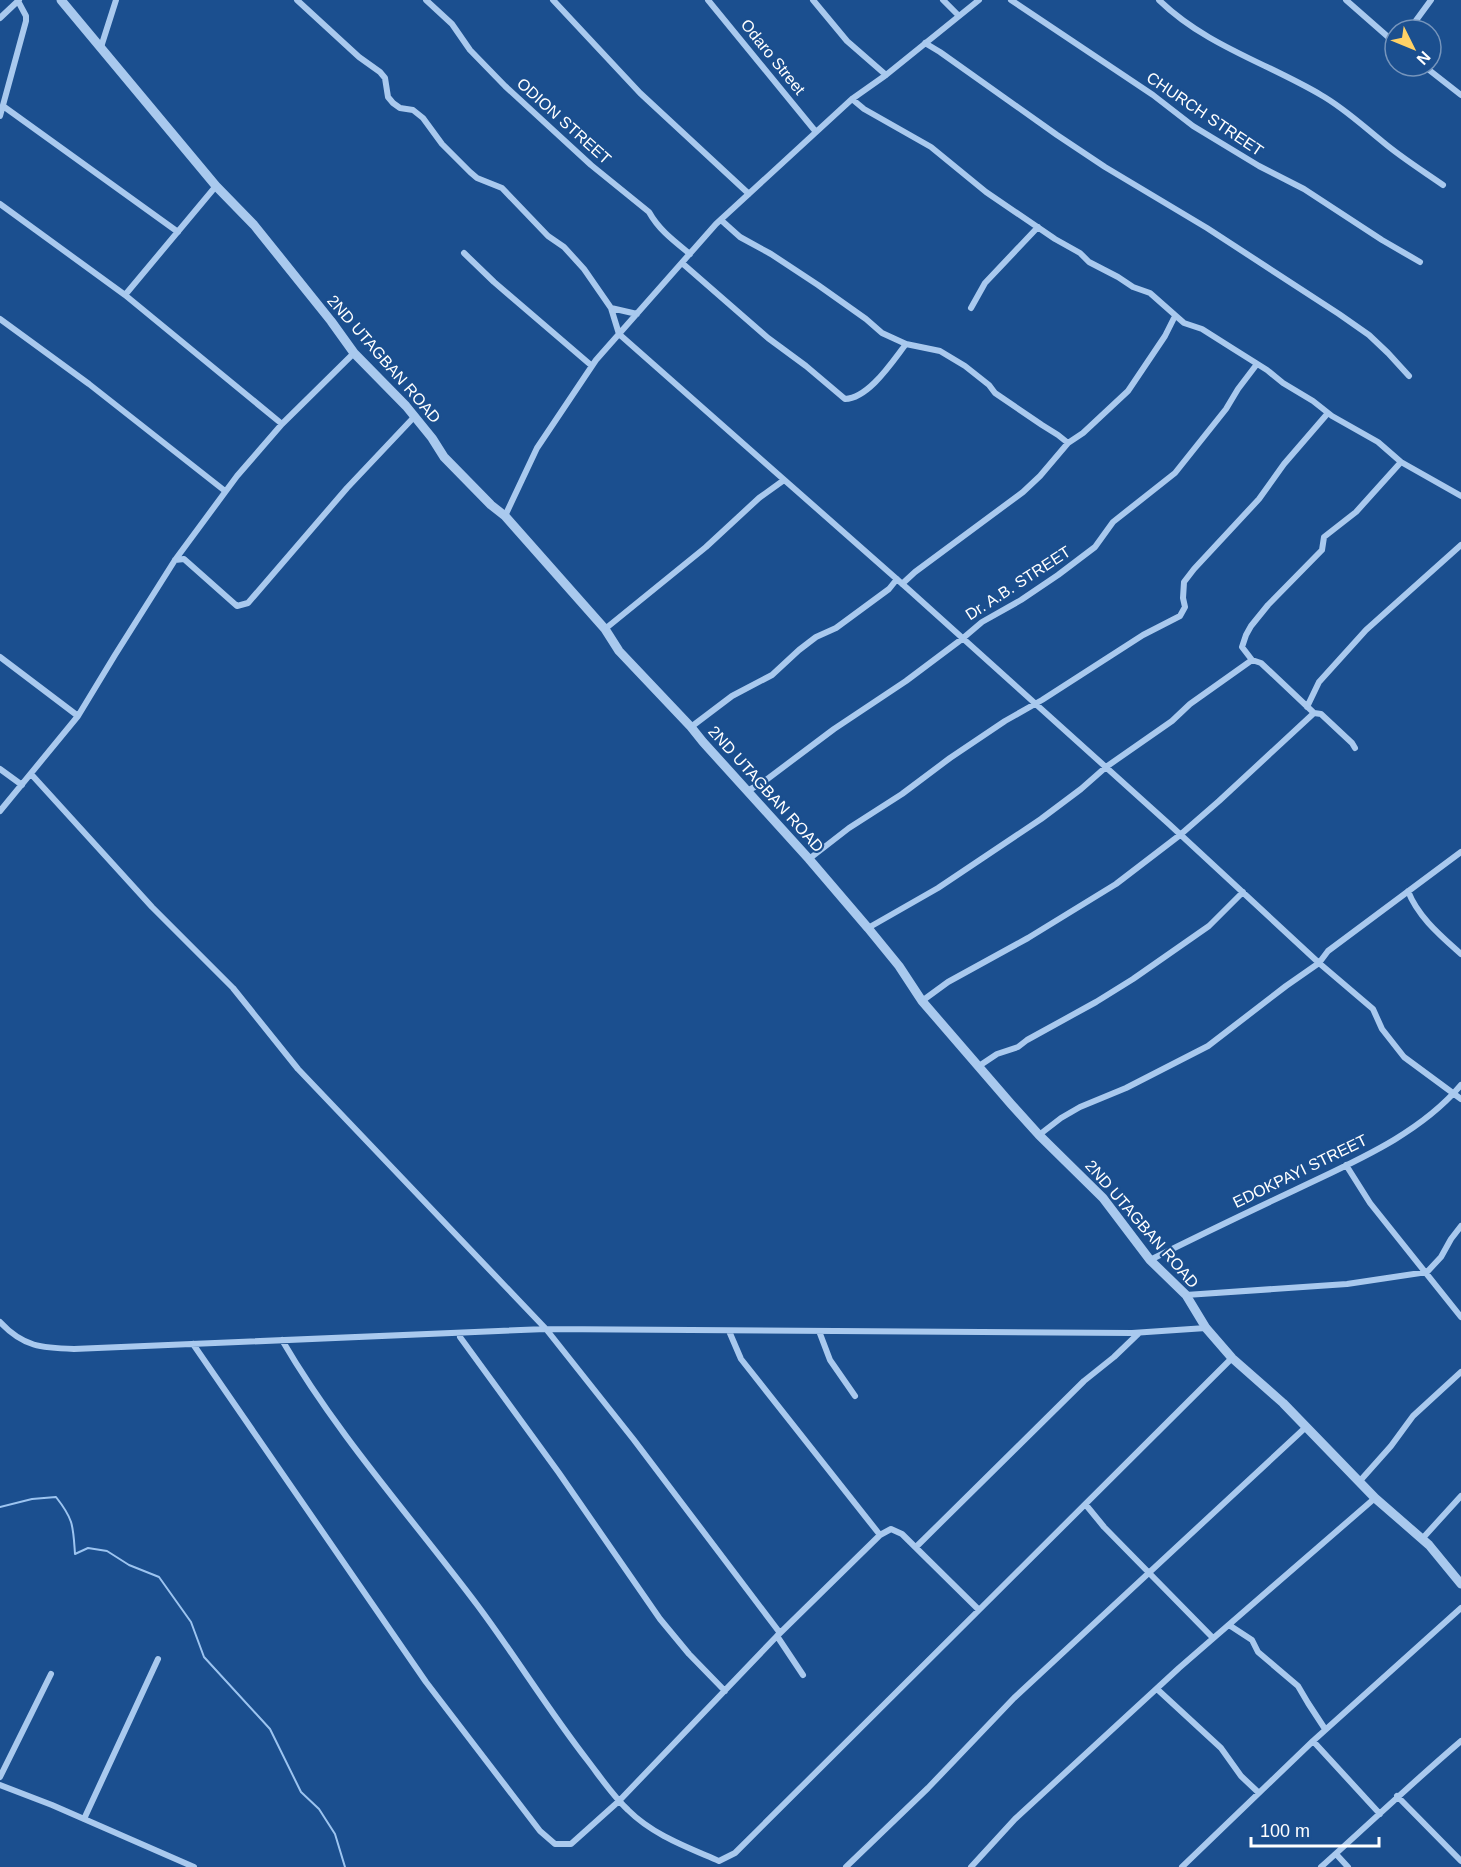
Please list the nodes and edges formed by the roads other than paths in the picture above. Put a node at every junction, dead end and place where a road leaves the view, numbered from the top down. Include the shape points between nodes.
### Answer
1 (18, 0) edge
2 (61, 0) edge
3 (116, 0) edge
4 (297, 0) edge
5 (426, 0) edge
6 (553, 0) edge
7 (708, 0) edge
8 (813, 0) edge
9 (943, 0) edge
10 (979, 0) edge
11 (1011, 0) edge
12 (1159, 0) edge
13 (1346, 0) edge
14 (1431, 0) edge
15 (959, 16) junction
16 (0, 18) edge
17 (1418, 18) edge
18 (1383, 32) edge
19 (925, 43) junction
20 (101, 47) junction
21 (886, 75) junction
22 (1440, 78) edge
23 (1461, 94) edge
24 (852, 99) junction
25 (3, 106) junction
26 (0, 116) edge
27 (816, 132) junction
28 (1443, 185) dead end
29 (216, 186) junction
30 (749, 194) junction
31 (0, 204) edge
32 (721, 220) junction
33 (1038, 227) junction
34 (178, 232) junction
35 (464, 253) dead end
36 (690, 254) junction
37 (1420, 262) dead end
38 (682, 263) junction
39 (125, 295) junction
40 (611, 308) junction
41 (971, 308) dead end
42 (637, 314) junction
43 (1175, 316) junction
44 (0, 319) edge
45 (619, 334) junction
46 (906, 344) junction
47 (354, 353) junction
48 (1257, 364) junction
49 (592, 366) junction
50 (1408, 376) dead end
51 (1328, 413) junction
52 (415, 416) junction
53 (282, 423) junction
54 (1068, 443) junction
55 (1401, 462) junction
56 (784, 480) junction
57 (225, 491) junction
58 (1461, 496) edge
59 (506, 516) junction
60 (1461, 545) edge
61 (175, 560) junction
62 (900, 581) junction
63 (605, 629) junction
64 (962, 639) junction
65 (0, 657) edge
66 (1252, 660) junction
67 (1034, 704) junction
68 (1307, 707) junction
69 (1314, 713) junction
70 (78, 716) junction
71 (691, 727) junction
72 (1355, 748) dead end
73 (1106, 767) junction
74 (0, 769) edge
75 (31, 774) junction
76 (21, 785) junction
77 (747, 791) junction
78 (0, 811) edge
79 (1180, 835) junction
80 (1461, 852) edge
81 (809, 859) junction
82 (1408, 891) junction
83 (1243, 892) junction
84 (868, 928) junction
85 (1461, 954) edge
86 (1318, 963) junction
87 (922, 1001) junction
88 (979, 1066) junction
89 (1461, 1085) edge
90 (1454, 1093) junction
91 (1461, 1099) edge
92 (1039, 1135) junction
93 (1346, 1165) junction
94 (1461, 1226) edge
95 (1150, 1260) junction
96 (1427, 1272) junction
97 (1186, 1295) junction
98 (1461, 1317) edge
99 (0, 1322) edge
100 (1206, 1328) junction
101 (546, 1329) junction
102 (729, 1331) junction
103 (819, 1331) junction
104 (1140, 1333) junction
105 (460, 1337) dead end
106 (282, 1341) junction
107 (193, 1344) junction
108 (1232, 1358) junction
109 (1461, 1372) edge
110 (855, 1396) dead end
111 (1306, 1427) junction
112 (1359, 1482) junction
113 (1461, 1496) edge
114 (1375, 1498) junction
115 (1086, 1505) dead end
116 (880, 1535) junction
117 (1422, 1539) junction
118 (916, 1547) junction
119 (1150, 1572) junction
120 (1461, 1584) edge
121 (1461, 1608) edge
122 (978, 1609) junction
123 (1228, 1625) junction
124 (779, 1635) junction
125 (1214, 1638) junction
126 (158, 1659) dead end
127 (51, 1674) dead end
128 (803, 1675) dead end
129 (1157, 1689) junction
130 (725, 1690) junction
131 (1325, 1729) junction
132 (1313, 1741) junction
133 (1461, 1741) edge
134 (0, 1777) edge
135 (0, 1785) edge
136 (1259, 1792) junction
137 (1397, 1796) junction
138 (619, 1801) junction
139 (1380, 1814) junction
140 (84, 1819) junction
141 (1336, 1854) junction
142 (1461, 1861) edge
143 (194, 1867) edge
144 (846, 1867) edge
145 (971, 1867) edge
146 (1182, 1867) edge
147 (1321, 1867) edge
148 (1348, 1867) edge

1 - 16 street
1 - 25 street via 26,21
2 - 20 street, 2ND UTAGBAN ROAD
3 - 20 street
4 - 40 street via 380,72 393,103 423,118 470,172 502,188 548,236 564,247
5 - 36 street, ODION STREET via 505,86 649,212 667,236
6 - 30 street via 640,93
7 - 27 street, Odaro Street
8 - 21 street via 847,40
9 - 15 street
10 - 15 street
11 - 37 street, CHURCH STREET via 1193,126 1304,189
12 - 28 street via 1201,33 1337,105
13 - 18 street
14 - 17 street
15 - 19 street
19 - 21 street
19 - 50 street via 1105,167 1235,246 1369,335
20 - 29 street, 2ND UTAGBAN ROAD
21 - 24 street
22 - 23 street
24 - 27 street
24 - 33 street via 931,147 986,192
25 - 26 street
25 - 34 street
27 - 30 street
29 - 34 street
29 - 47 street, 2ND UTAGBAN ROAD via 254,225
30 - 32 street
31 - 39 street
32 - 36 street
32 - 46 street via 882,333
33 - 41 street via 985,283
33 - 43 street via 1089,262 1150,293
34 - 39 street
35 - 49 street
36 - 38 street
38 - 42 street
38 - 46 street via 768,339 845,399 854,398 878,379
39 - 53 street
40 - 42 street
40 - 45 street
42 - 45 street
43 - 48 street
43 - 54 street via 1128,391
44 - 57 street
45 - 49 street
45 - 56 street
46 - 54 street via 940,351 965,366 995,393
47 - 52 street, 2ND UTAGBAN ROAD
47 - 53 street
48 - 51 street
48 - 64 street, Dr. A.B. STREET via 1174,473 1113,522 1095,547
49 - 59 street via 537,448
51 - 55 street via 1378,442
51 - 67 street via 1259,499 1194,568 1184,582 1185,607 1180,616
52 - 59 street, 2ND UTAGBAN ROAD via 444,457
52 - 61 street via 248,603 237,606 184,559
53 - 57 street
54 - 62 street via 1023,492
55 - 58 street
55 - 66 street via 1356,512 1324,537 1322,550 1251,626 1242,647
56 - 62 street
56 - 63 street
57 - 61 street
59 - 63 street, 2ND UTAGBAN ROAD
60 - 68 street via 1366,630 1319,682
61 - 70 street
62 - 64 street
62 - 71 street via 836,628 816,637 772,675 732,696
63 - 71 street, 2ND UTAGBAN ROAD via 619,651
64 - 67 street
64 - 77 street, Dr. A.B. STREET
65 - 70 street
66 - 68 street via 1261,663
66 - 73 street
67 - 73 street
67 - 81 street
68 - 69 street
69 - 72 street via 1322,714
69 - 79 street
70 - 75 street
71 - 77 street, 2ND UTAGBAN ROAD
73 - 79 street
73 - 84 street via 1041,819 938,888
74 - 76 street
75 - 76 street
75 - 101 street via 152,907 233,988 298,1069
76 - 78 street
77 - 81 street, 2ND UTAGBAN ROAD
79 - 83 street
79 - 87 street via 1116,884 948,981
80 - 82 street
81 - 84 street, 2ND UTAGBAN ROAD
82 - 85 street via 1412,903
82 - 86 street via 1328,951
83 - 86 street
83 - 88 street via 1209,926 1133,979
84 - 87 street, 2ND UTAGBAN ROAD
86 - 90 street via 1373,1009 1382,1029 1404,1057
86 - 92 street via 1209,1046 1080,1107
87 - 88 street, 2ND UTAGBAN ROAD
88 - 92 street, 2ND UTAGBAN ROAD
89 - 90 street, EDOKPAYI STREET
90 - 91 street
90 - 93 street, EDOKPAYI STREET via 1411,1130
92 - 95 street, 2ND UTAGBAN ROAD via 1103,1198
93 - 95 street, EDOKPAYI STREET
93 - 96 street via 1370,1203
94 - 96 street
95 - 97 street, 2ND UTAGBAN ROAD
96 - 97 street via 1347,1284
96 - 98 street
97 - 100 street, 2ND UTAGBAN ROAD
99 - 107 street via 24,1342 43,1348
100 - 104 street
100 - 108 street, 2ND UTAGBAN ROAD
101 - 102 street
101 - 106 street
101 - 124 street
102 - 103 street
102 - 116 street via 741,1359
103 - 104 street
103 - 110 street via 831,1360
104 - 118 street via 1084,1381
105 - 130 street via 660,1619
106 - 107 street
106 - 138 street via 337,1425 478,1607
107 - 138 street via 426,1682 540,1831 555,1844 571,1844
108 - 111 street, 2ND UTAGBAN ROAD
108 - 122 street
109 - 112 street via 1413,1416
111 - 112 street, 2ND UTAGBAN ROAD
111 - 119 street
112 - 114 street, 2ND UTAGBAN ROAD
113 - 117 street
114 - 117 street, 2ND UTAGBAN ROAD
114 - 123 street
115 - 119 street
116 - 118 street via 891,1529
116 - 124 street
117 - 120 street, 2ND UTAGBAN ROAD
118 - 122 street
119 - 125 street
119 - 144 street via 1014,1698
121 - 131 street
122 - 138 street via 735,1853 719,1861 670,1840
123 - 125 street
123 - 131 street via 1252,1640 1258,1652 1298,1686
124 - 128 street
124 - 130 street
125 - 129 street
126 - 140 street
127 - 134 street
129 - 136 street via 1221,1748 1240,1776
129 - 145 street via 1015,1819
130 - 138 street
131 - 132 street
132 - 136 street
132 - 139 street
133 - 137 street
135 - 140 street
136 - 146 street
137 - 139 street
137 - 142 street
139 - 141 street
140 - 143 street
141 - 147 street
141 - 148 street

